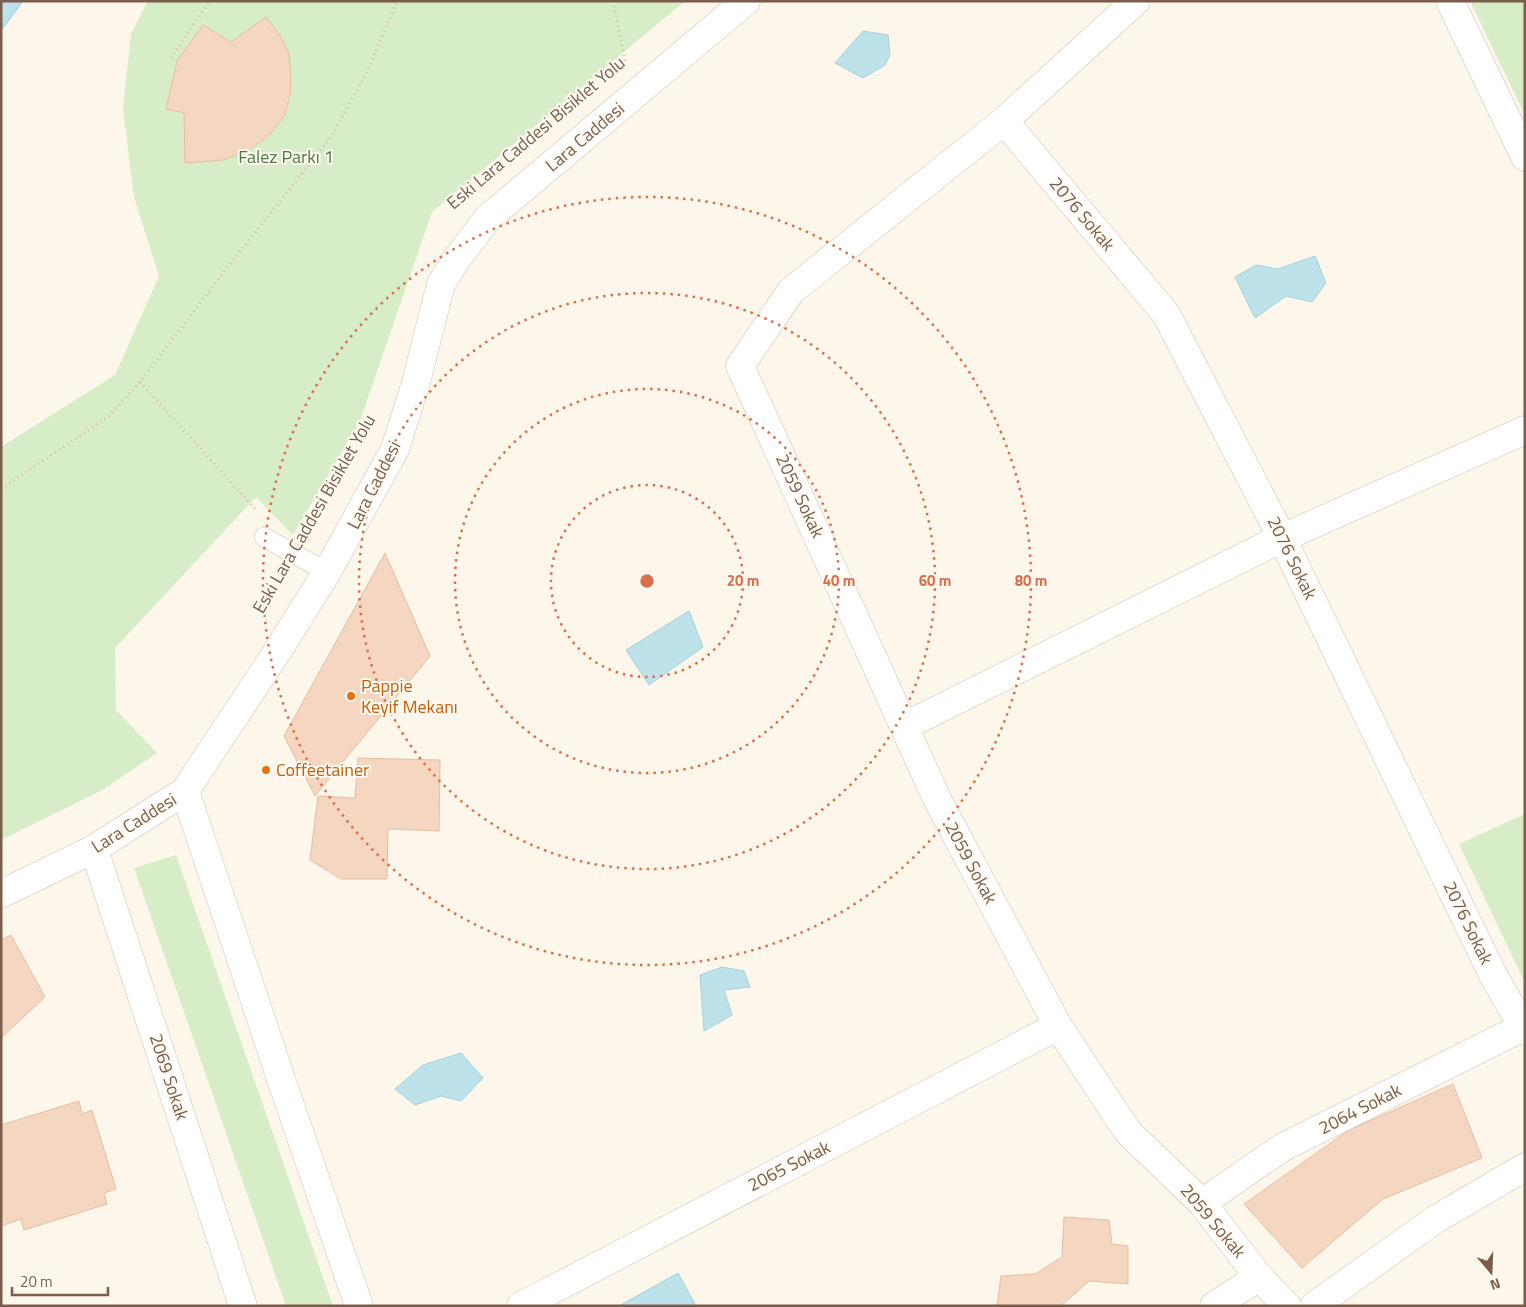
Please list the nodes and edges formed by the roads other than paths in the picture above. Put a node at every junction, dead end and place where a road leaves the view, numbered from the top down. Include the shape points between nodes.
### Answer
1 (746, 1) edge
2 (1136, 1) edge
3 (1450, 1) edge
4 (1004, 120) junction
5 (1525, 157) edge
6 (1525, 430) edge
7 (264, 537) dead end
8 (1282, 538) junction
9 (327, 572) junction
10 (904, 726) junction
11 (185, 791) junction
12 (94, 849) junction
13 (1, 894) edge
14 (1058, 1026) junction
15 (1524, 1028) edge
16 (1525, 1166) edge
17 (1202, 1203) junction
18 (1259, 1277) junction
19 (243, 1306) edge
20 (359, 1306) edge
21 (521, 1306) edge
22 (1214, 1306) edge
23 (1288, 1306) edge
24 (1314, 1306) edge

1 - 9 street, Lara Caddesi via 488,218 456,260 441,284 395,449
2 - 4 street
3 - 5 street
4 - 8 street, 2076 Sokak via 1166,314
4 - 10 street, 2059 Sokak via 791,291 740,366
6 - 8 street
7 - 9 lane
8 - 10 street
8 - 15 street, 2076 Sokak via 1488,964
9 - 11 street, Lara Caddesi
10 - 14 street, 2059 Sokak via 937,799
11 - 12 street, Lara Caddesi
11 - 20 street
12 - 13 street, Lara Caddesi
12 - 19 street, 2069 Sokak
14 - 17 street, 2059 Sokak via 1128,1132
14 - 21 street, 2065 Sokak
15 - 17 street, 2064 Sokak via 1283,1148
16 - 24 street via 1436,1219
17 - 18 street, 2059 Sokak
18 - 22 street
18 - 23 street, 2059 Sokak

